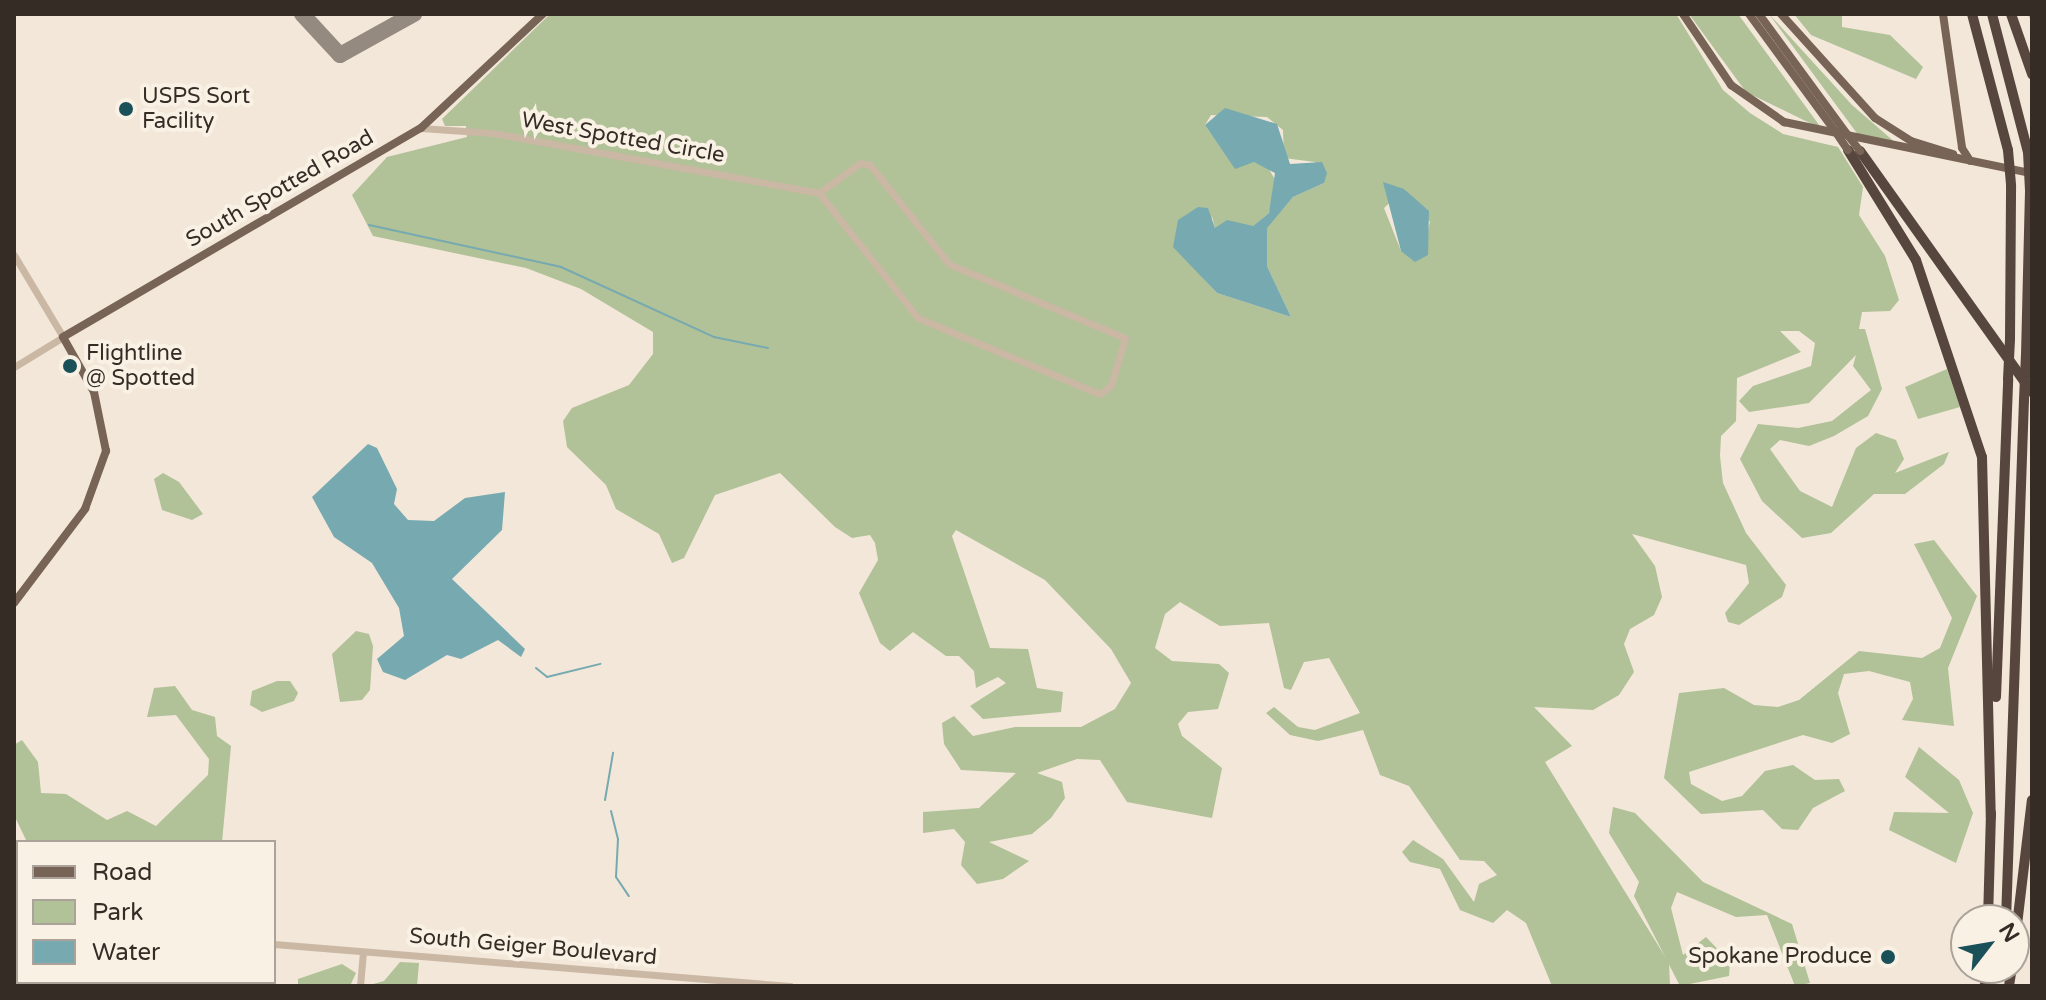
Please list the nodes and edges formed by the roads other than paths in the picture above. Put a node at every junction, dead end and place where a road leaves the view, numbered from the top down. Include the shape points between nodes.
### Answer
1 (543, 14) edge
2 (1683, 14) edge
3 (1749, 14) edge
4 (1759, 14) edge
5 (1781, 14) edge
6 (1943, 14) edge
7 (1972, 14) edge
8 (1992, 14) edge
9 (2011, 14) edge
10 (2032, 74) edge
11 (1960, 125) junction
12 (421, 128) junction
13 (1936, 150) junction
14 (1854, 151) junction
15 (1969, 160) junction
16 (2032, 171) edge
17 (2030, 190) edge
18 (819, 193) junction
19 (14, 255) edge
20 (63, 337) junction
21 (14, 367) edge
22 (2028, 396) edge
23 (14, 603) edge
24 (2032, 800) edge
25 (1991, 817) junction
26 (1988, 904) edge
27 (2007, 904) edge
28 (2020, 904) edge
29 (276, 944) edge
30 (363, 952) junction
31 (360, 986) edge
32 (790, 986) edge

1 - 12 main road, South Spotted Road
2 - 15 main road via 1722,73 1764,112 1819,134
3 - 14 main road, bridge
4 - 14 main road, bridge
5 - 13 main road via 1875,118
6 - 11 main road
7 - 25 highway, bridge via 2008,150 2011,186
8 - 17 highway, bridge via 2028,152
9 - 10 highway
11 - 13 main road via 1954,143
11 - 15 main road
12 - 18 street, West Spotted Circle via 493,133
12 - 20 main road, South Spotted Road
13 - 15 main road
14 - 22 highway
14 - 25 highway via 1921,271 1982,457
15 - 16 main road
17 - 22 highway, bridge
18 - 18 street via 918,318 1100,394 1111,385 1125,338 949,264 870,165 860,163
19 - 20 street
20 - 21 street, South Spotted Road
20 - 23 main road via 94,392 106,451 85,509
22 - 27 highway
24 - 28 highway
25 - 26 highway
29 - 30 street, South Geiger Boulevard
30 - 31 street
30 - 32 street, South Geiger Boulevard

